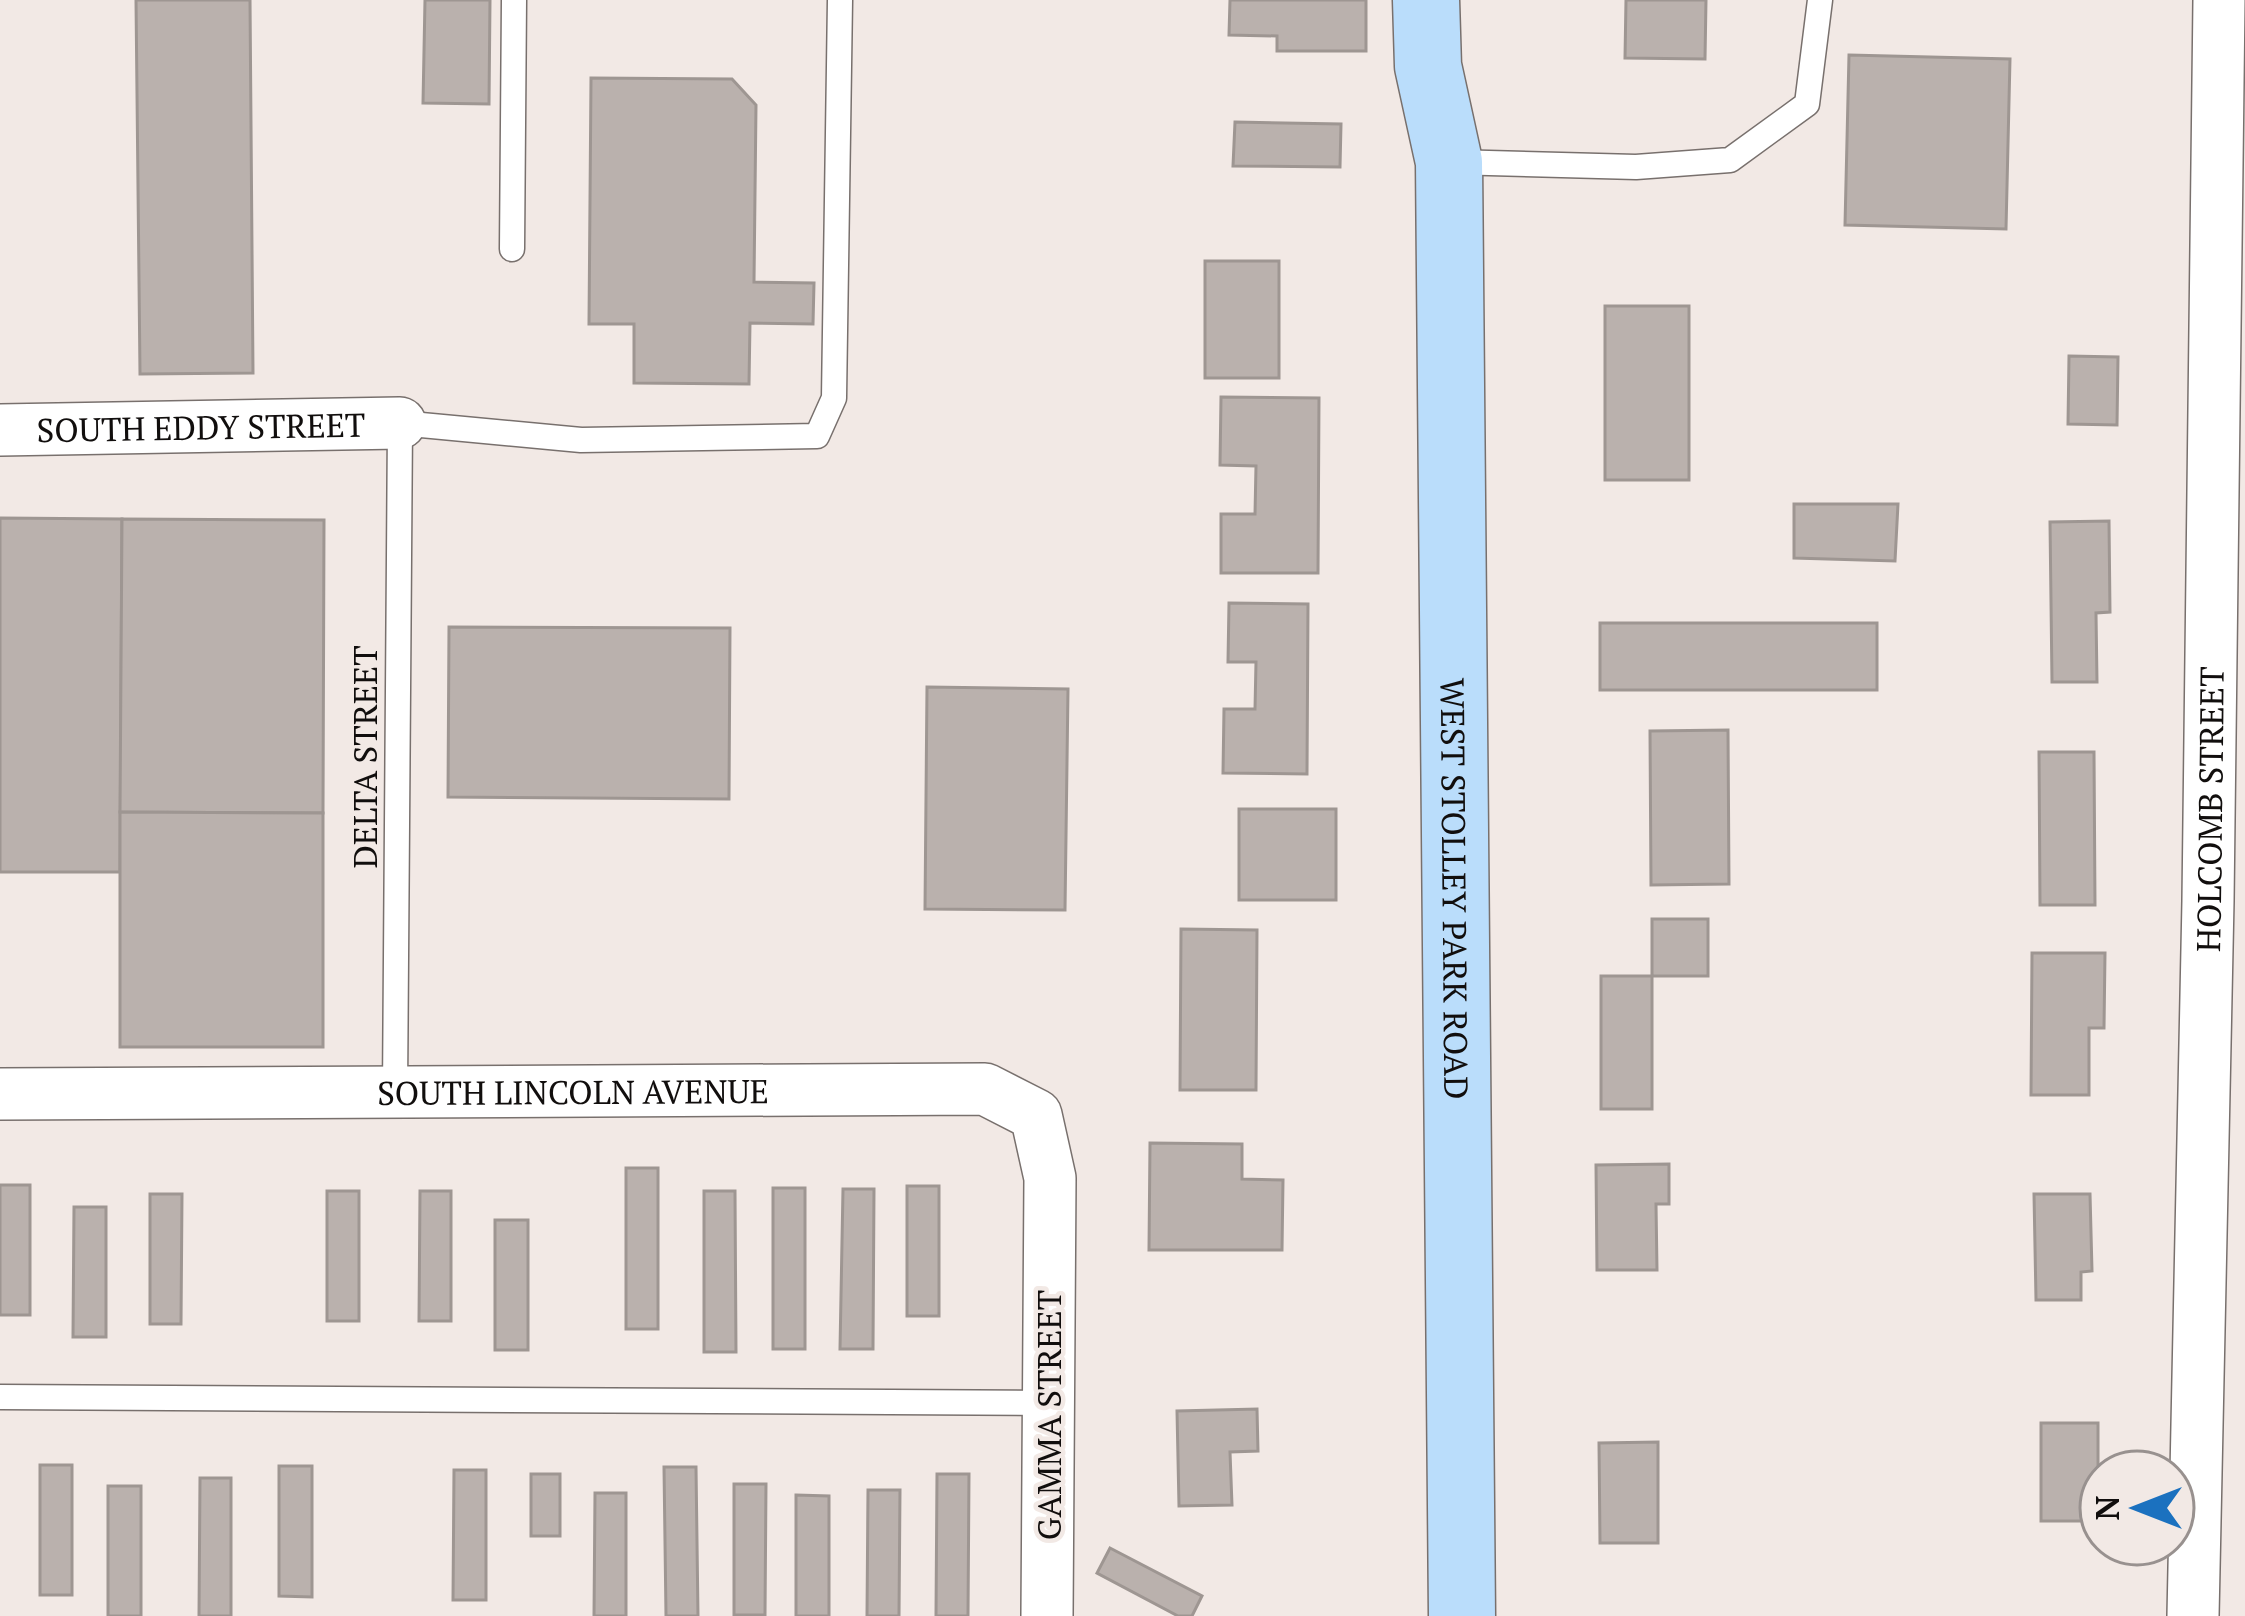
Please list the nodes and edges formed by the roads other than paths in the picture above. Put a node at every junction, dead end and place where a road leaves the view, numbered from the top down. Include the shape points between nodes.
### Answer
1 (514, 0) edge
2 (840, 0) edge
3 (1426, 0) edge
4 (1471, 0) edge
5 (1820, 0) edge
6 (2219, 0) edge
7 (1449, 162) junction
8 (512, 249) dead end
9 (2230, 316) edge
10 (400, 423) junction
11 (0, 430) edge
12 (2226, 901) edge
13 (394, 1092) junction
14 (0, 1094) edge
15 (1050, 1215) joint
16 (0, 1397) edge
17 (1048, 1403) junction
18 (1047, 1616) edge
19 (1462, 1616) edge
20 (2193, 1616) edge

1 - 8 lane
2 - 10 lane via 835,398 817,436 581,440
3 - 7 main road, WEST STOLLEY PARK ROAD via 1428,66
4 - 7 main road, WEST STOLLEY PARK ROAD via 1469,66
5 - 7 lane via 1807,104 1730,160 1636,167
6 - 9 street, HOLCOMB STREET
7 - 19 main road, WEST STOLLEY PARK ROAD
9 - 12 street, HOLCOMB STREET
10 - 11 street, SOUTH EDDY STREET
10 - 13 lane, DELTA STREET
12 - 20 street, HOLCOMB STREET
13 - 14 street, SOUTH LINCOLN AVENUE
13 - 15 street, SOUTH LINCOLN AVENUE via 985,1089 1036,1115
15 - 17 street, GAMMA STREET
16 - 17 lane
17 - 18 street, GAMMA STREET

